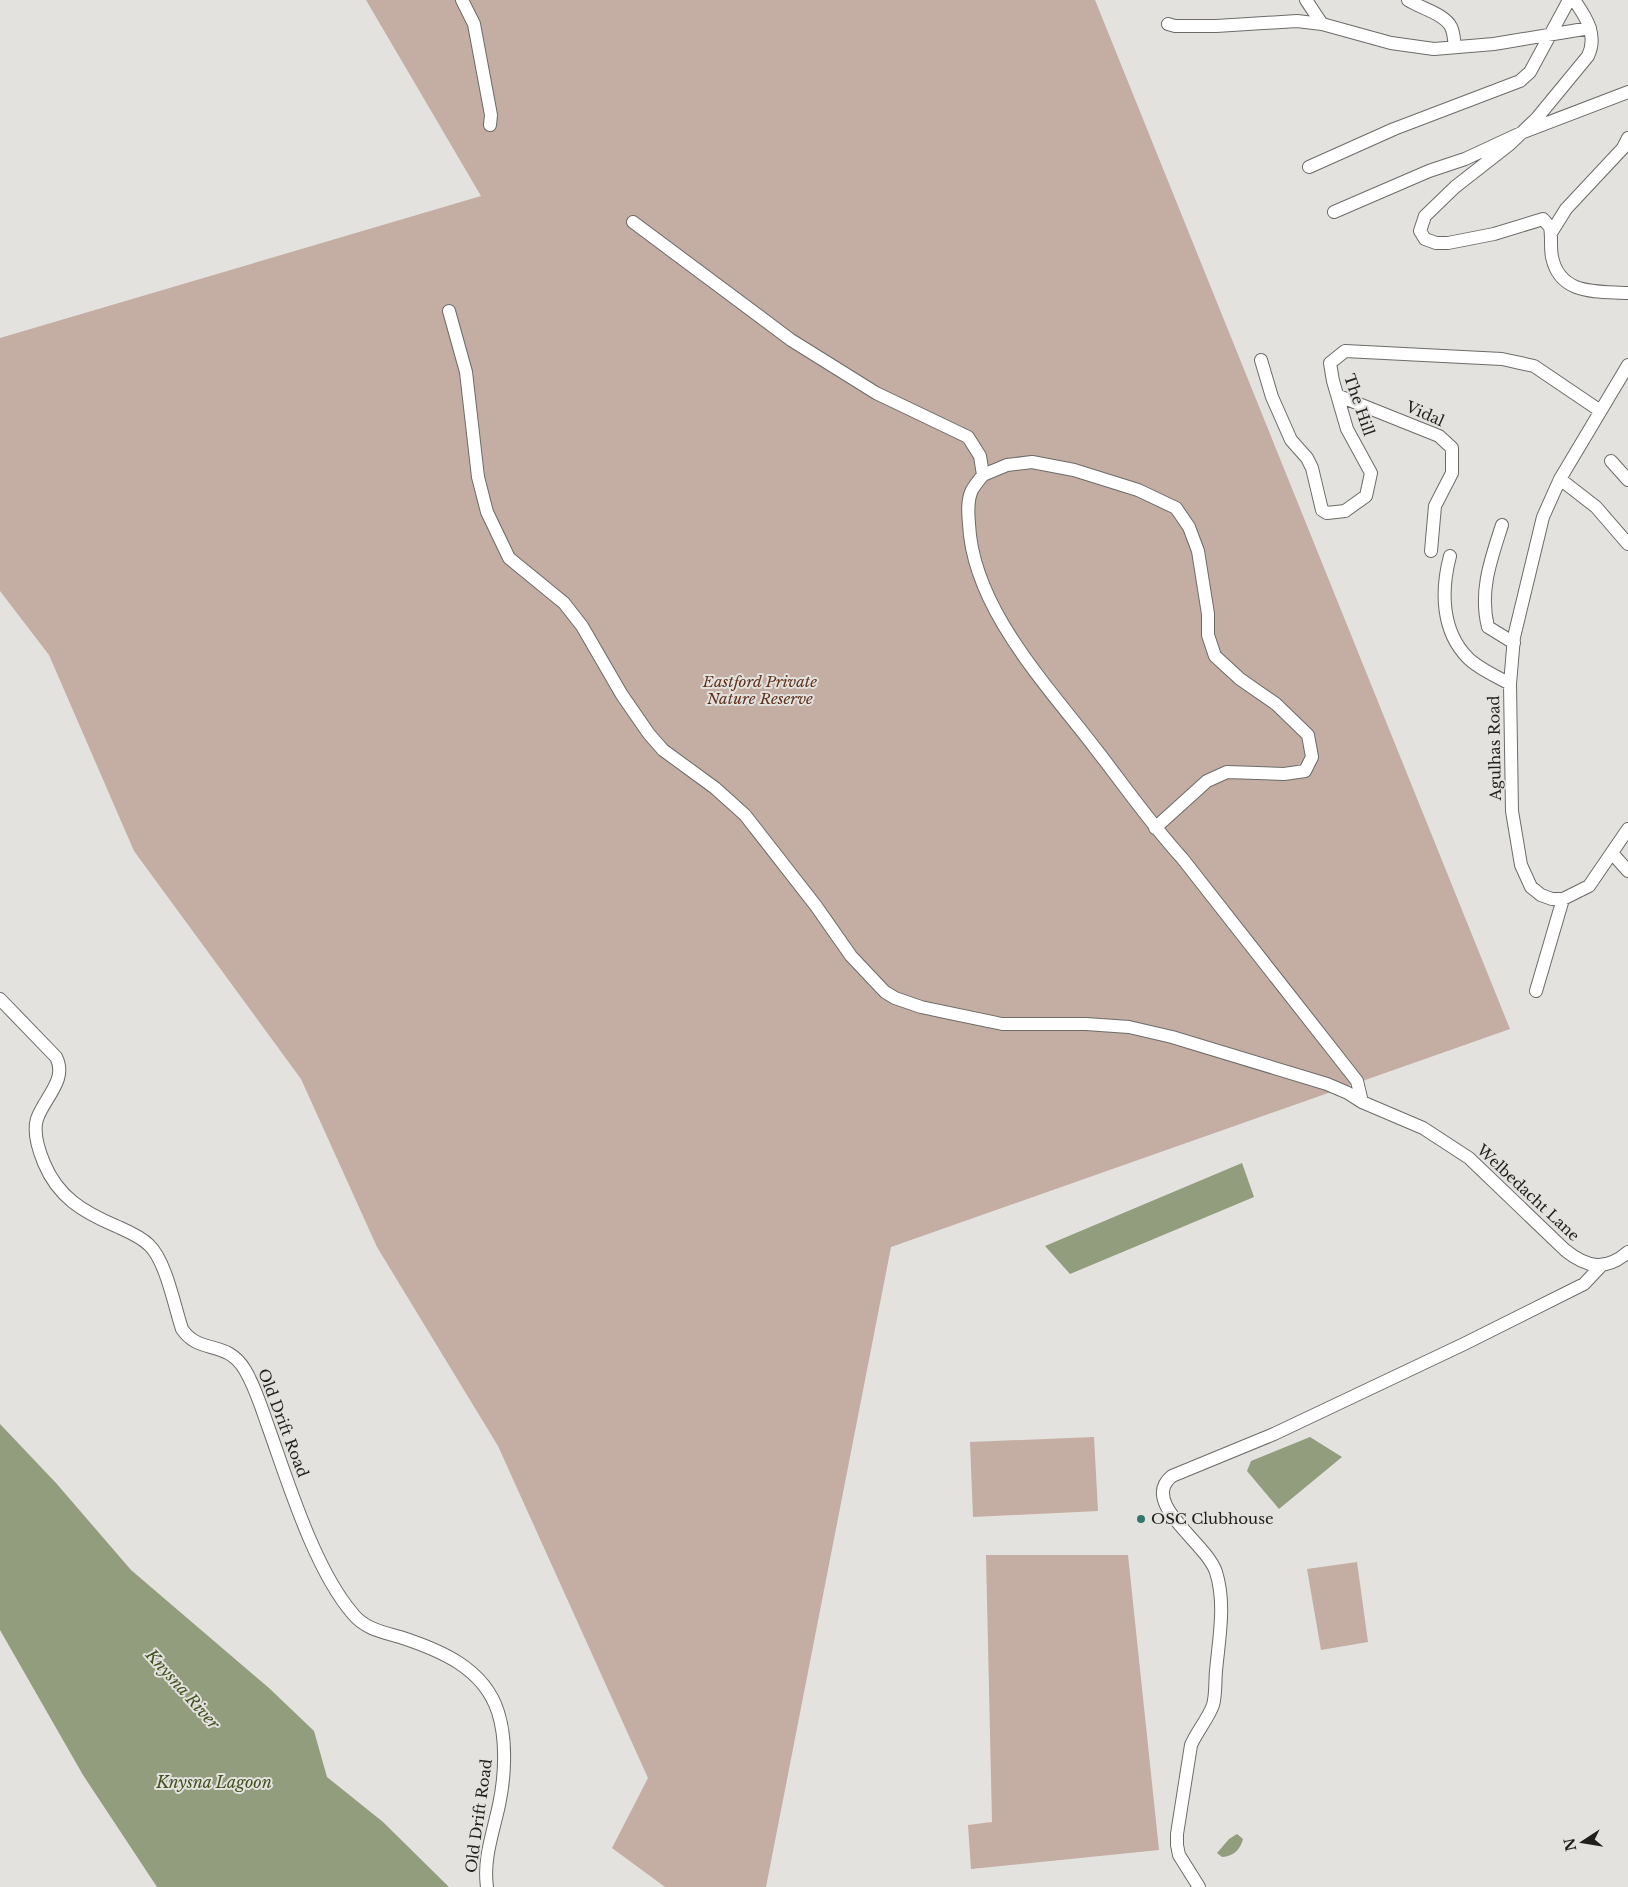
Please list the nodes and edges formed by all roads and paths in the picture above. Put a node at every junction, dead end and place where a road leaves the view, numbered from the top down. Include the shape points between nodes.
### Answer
1 (462, 0) edge
2 (1306, 0) edge
3 (1408, 0) edge
4 (1568, 0) edge
5 (1574, 0) edge
6 (1168, 24) dead end
7 (1322, 24) junction
8 (1590, 28) junction
9 (1552, 34) junction
10 (1455, 47) junction
11 (1628, 92) edge
12 (490, 125) dead end
13 (1521, 134) junction
14 (1628, 138) edge
15 (1309, 167) dead end
16 (1334, 212) dead end
17 (633, 222) dead end
18 (1551, 233) junction
19 (1628, 293) edge
20 (449, 311) dead end
21 (1261, 360) dead end
22 (1628, 365) edge
23 (1339, 396) junction
24 (1599, 410) junction
25 (1611, 461) dead end
26 (983, 476) junction
27 (1560, 479) junction
28 (1628, 480) edge
29 (1502, 525) dead end
30 (1626, 538) edge
31 (1431, 551) dead end
32 (1450, 556) dead end
33 (1514, 643) junction
34 (1510, 684) junction
35 (1154, 828) junction
36 (1628, 829) edge
37 (1612, 853) junction
38 (1628, 871) edge
39 (1563, 899) junction
40 (1536, 991) dead end
41 (0, 999) edge
42 (1362, 1102) junction
43 (1628, 1252) edge
44 (1601, 1266) junction
45 (487, 1887) edge
46 (1199, 1887) edge

1 - 12 street via 474,24 491,115
2 - 7 street
3 - 10 street via 1440,16 1451,27
4 - 9 street
5 - 8 street
6 - 7 street via 1216,26 1297,21
7 - 10 street via 1391,43 1434,49
8 - 9 street
8 - 13 street via 1593,41 1588,56
9 - 10 street
9 - 15 street via 1530,72 1520,80 1394,129
11 - 13 street
13 - 16 street
13 - 18 street via 1455,187 1425,216 1420,231 1425,239 1448,243 1494,234 1543,219
14 - 18 street via 1616,156 1566,209
17 - 26 street via 791,340 876,393 968,437 980,456
18 - 19 street via 1552,258 1566,282 1586,291
20 - 42 street, Welbedacht Lane via 466,372 478,477 487,512 509,558 564,603 582,626 649,734 663,750 715,788 744,815 851,956 885,992 921,1008 1002,1024 1129,1027 1327,1084
21 - 23 street, The Hill via 1272,398 1291,440 1312,468 1322,510 1326,513 1345,511 1366,496 1371,473 1347,429
22 - 24 street, Agulhas Road
23 - 24 street, The Hill via 1330,363 1345,351 1502,359 1534,366
23 - 31 street, Vidal via 1438,436 1452,448 1452,473 1435,506
24 - 27 street, Agulhas Road
25 - 28 street
26 - 35 street via 971,491 968,509 973,554 990,601 1031,665
26 - 35 street via 1007,465 1032,462 1074,470 1138,490 1176,508 1189,527 1198,552 1208,614 1208,635 1215,656 1240,679 1276,704 1308,735 1312,757 1305,772 1227,772 1207,781
27 - 30 street via 1596,507
27 - 33 street, Agulhas Road via 1543,517
29 - 33 street via 1488,569 1484,611 1488,627
32 - 34 street via 1444,581 1450,629 1456,643 1477,666
33 - 34 street, Agulhas Road
34 - 39 street, Agulhas Road via 1512,811 1521,865 1536,891 1552,899
35 - 42 street via 1182,858 1357,1081
36 - 37 street
37 - 38 street
37 - 39 street via 1589,886
39 - 40 street
41 - 45 street, Old Drift Road via 60,1064 58,1081 37,1119 36,1131 43,1162 52,1179 74,1205 150,1245 160,1259 182,1329 188,1338 233,1354 239,1361 253,1386 327,1576 353,1615 366,1626 450,1656 482,1681 491,1696 498,1712 504,1757 499,1804 487,1854
42 - 44 street, Welbedacht Lane via 1423,1128 1469,1158 1565,1250 1586,1264
43 - 44 street
44 - 46 street via 1584,1284 1464,1344 1166,1481 1162,1498 1166,1510 1209,1558 1220,1588 1222,1605 1213,1704 1191,1745 1176,1834 1180,1855

